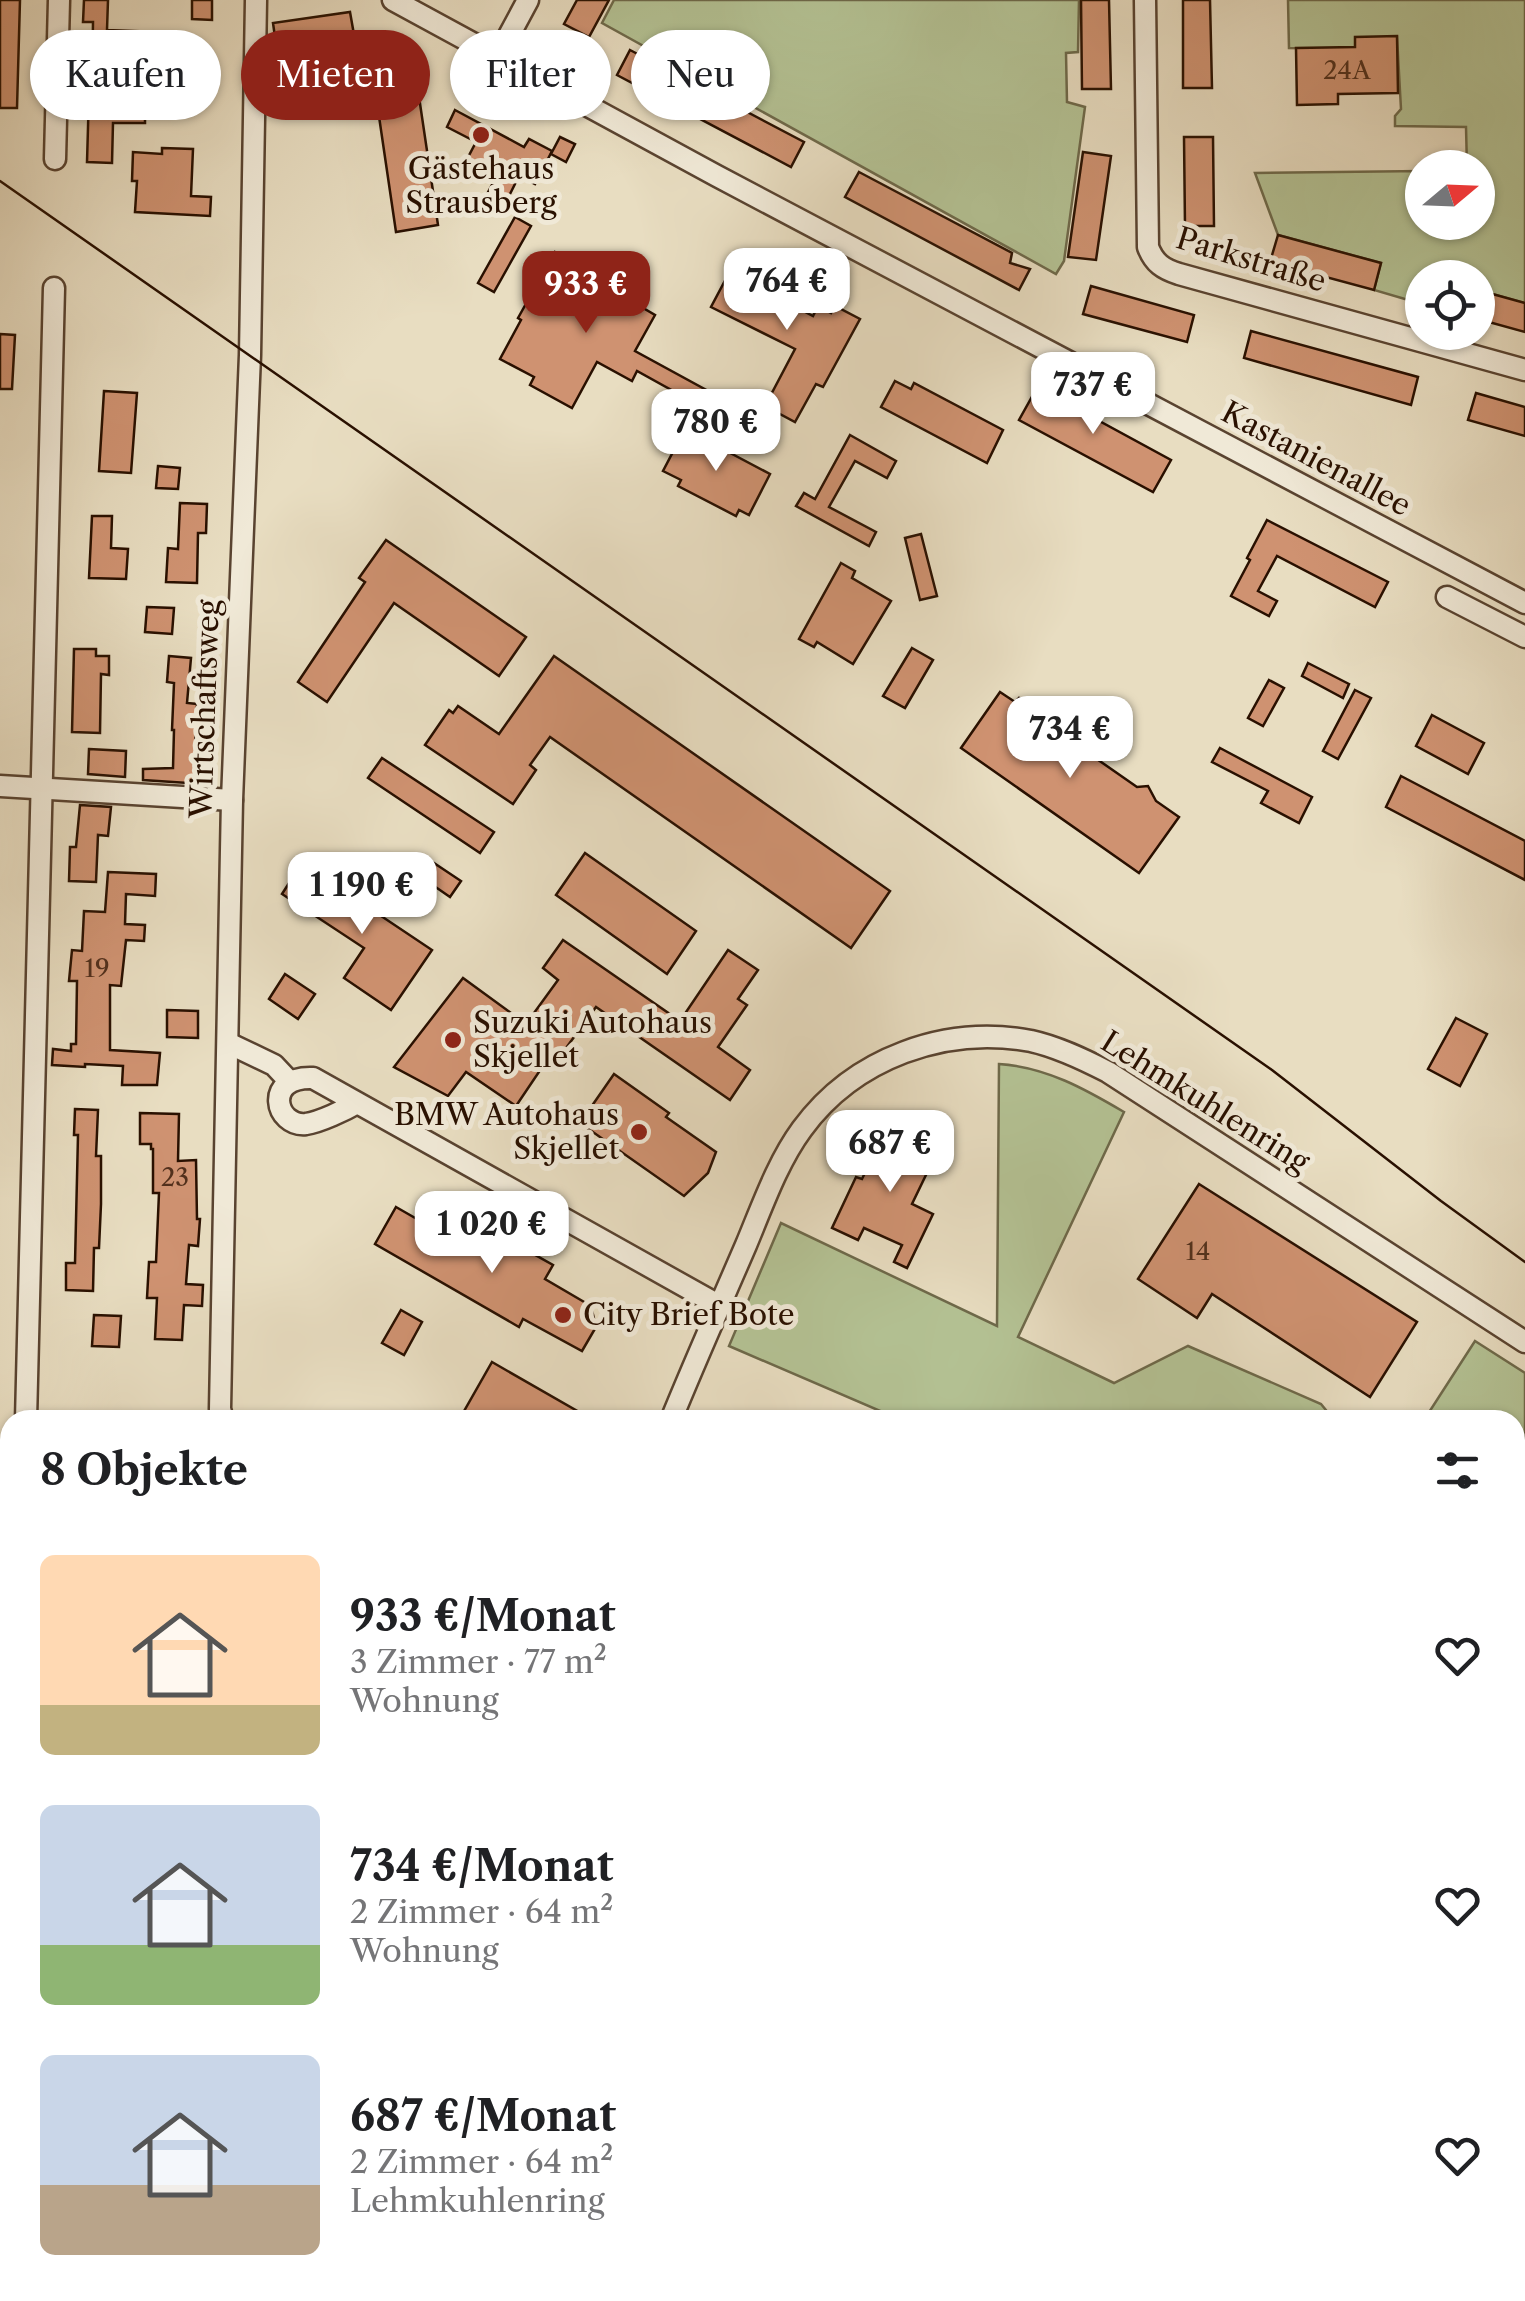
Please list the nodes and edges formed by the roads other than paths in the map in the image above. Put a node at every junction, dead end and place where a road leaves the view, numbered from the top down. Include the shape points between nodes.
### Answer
1 (59, 0) edge
2 (256, 0) edge
3 (393, 0) edge
4 (528, 0) edge
5 (1144, 0) edge
6 (462, 30) edge
7 (512, 30) edge
8 (611, 118) edge
9 (56, 159) dead end
10 (54, 288) dead end
11 (1525, 370) edge
12 (1448, 597) dead end
13 (1525, 603) edge
14 (1525, 637) edge
15 (0, 786) edge
16 (42, 789) junction
17 (232, 800) junction
18 (228, 1043) junction
19 (289, 1081) junction
20 (357, 1102) junction
21 (720, 1306) junction
22 (1525, 1342) edge
23 (26, 1410) edge
24 (220, 1410) edge
25 (675, 1410) edge

1 - 9 street
2 - 17 street, Wirtschaftsweg
3 - 6 street, Kastanienallee via 442,15
4 - 7 street
5 - 11 street, Parkstraße via 1152,260 1179,274
8 - 13 street, Kastanienallee
10 - 16 street
12 - 14 street
15 - 16 street
16 - 17 street
16 - 23 street
17 - 18 street, Wirtschaftsweg
18 - 19 street
18 - 24 street, Wirtschaftsweg
19 - 20 street via 313,1078
19 - 20 street via 278,1100 292,1121 304,1124
20 - 21 street
21 - 22 street, Lehmkuhlenring via 790,1150 820,1108 864,1072 904,1051 983,1037 1061,1050 1108,1072
21 - 25 street, Lehmkuhlenring

